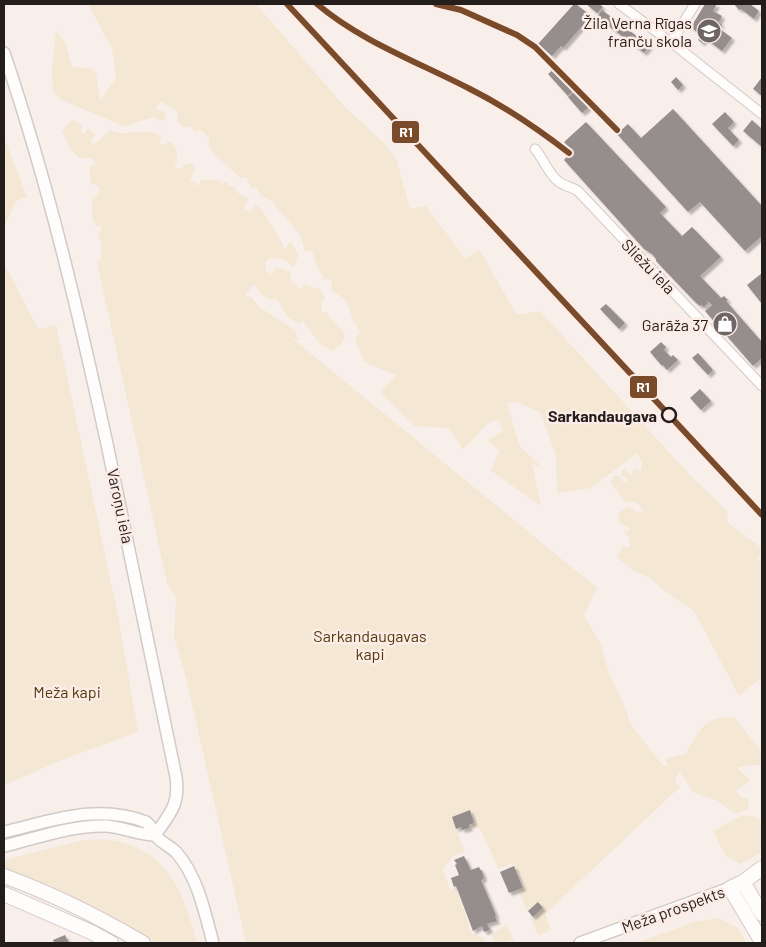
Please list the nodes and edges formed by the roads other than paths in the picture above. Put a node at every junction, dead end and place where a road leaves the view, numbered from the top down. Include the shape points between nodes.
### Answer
1 (619, 4) edge
2 (695, 4) edge
3 (671, 42) junction
4 (4, 53) edge
5 (762, 114) edge
6 (535, 149) dead end
7 (762, 386) edge
8 (4, 832) edge
9 (155, 835) junction
10 (4, 846) edge
11 (762, 868) edge
12 (4, 876) edge
13 (743, 882) junction
14 (730, 888) junction
15 (4, 894) edge
16 (762, 914) edge
17 (762, 942) edge
18 (111, 943) edge
19 (144, 943) edge
20 (213, 943) edge
21 (580, 943) edge

1 - 3 street
2 - 3 street
3 - 5 street
4 - 9 street, Varoņu iela via 62,246 132,558 176,777 176,804
6 - 7 street, Sliežu iela via 559,182 578,191
8 - 9 street via 66,816 98,813 124,815 146,822
9 - 10 street via 142,835 118,827 94,827
9 - 20 street via 176,853 192,877
11 - 13 main road, Meža prospekts
12 - 19 main road via 72,904
13 - 14 main road, Meža prospekts
13 - 16 main road
14 - 17 main road
14 - 21 street, Meža prospekts
15 - 18 main road

